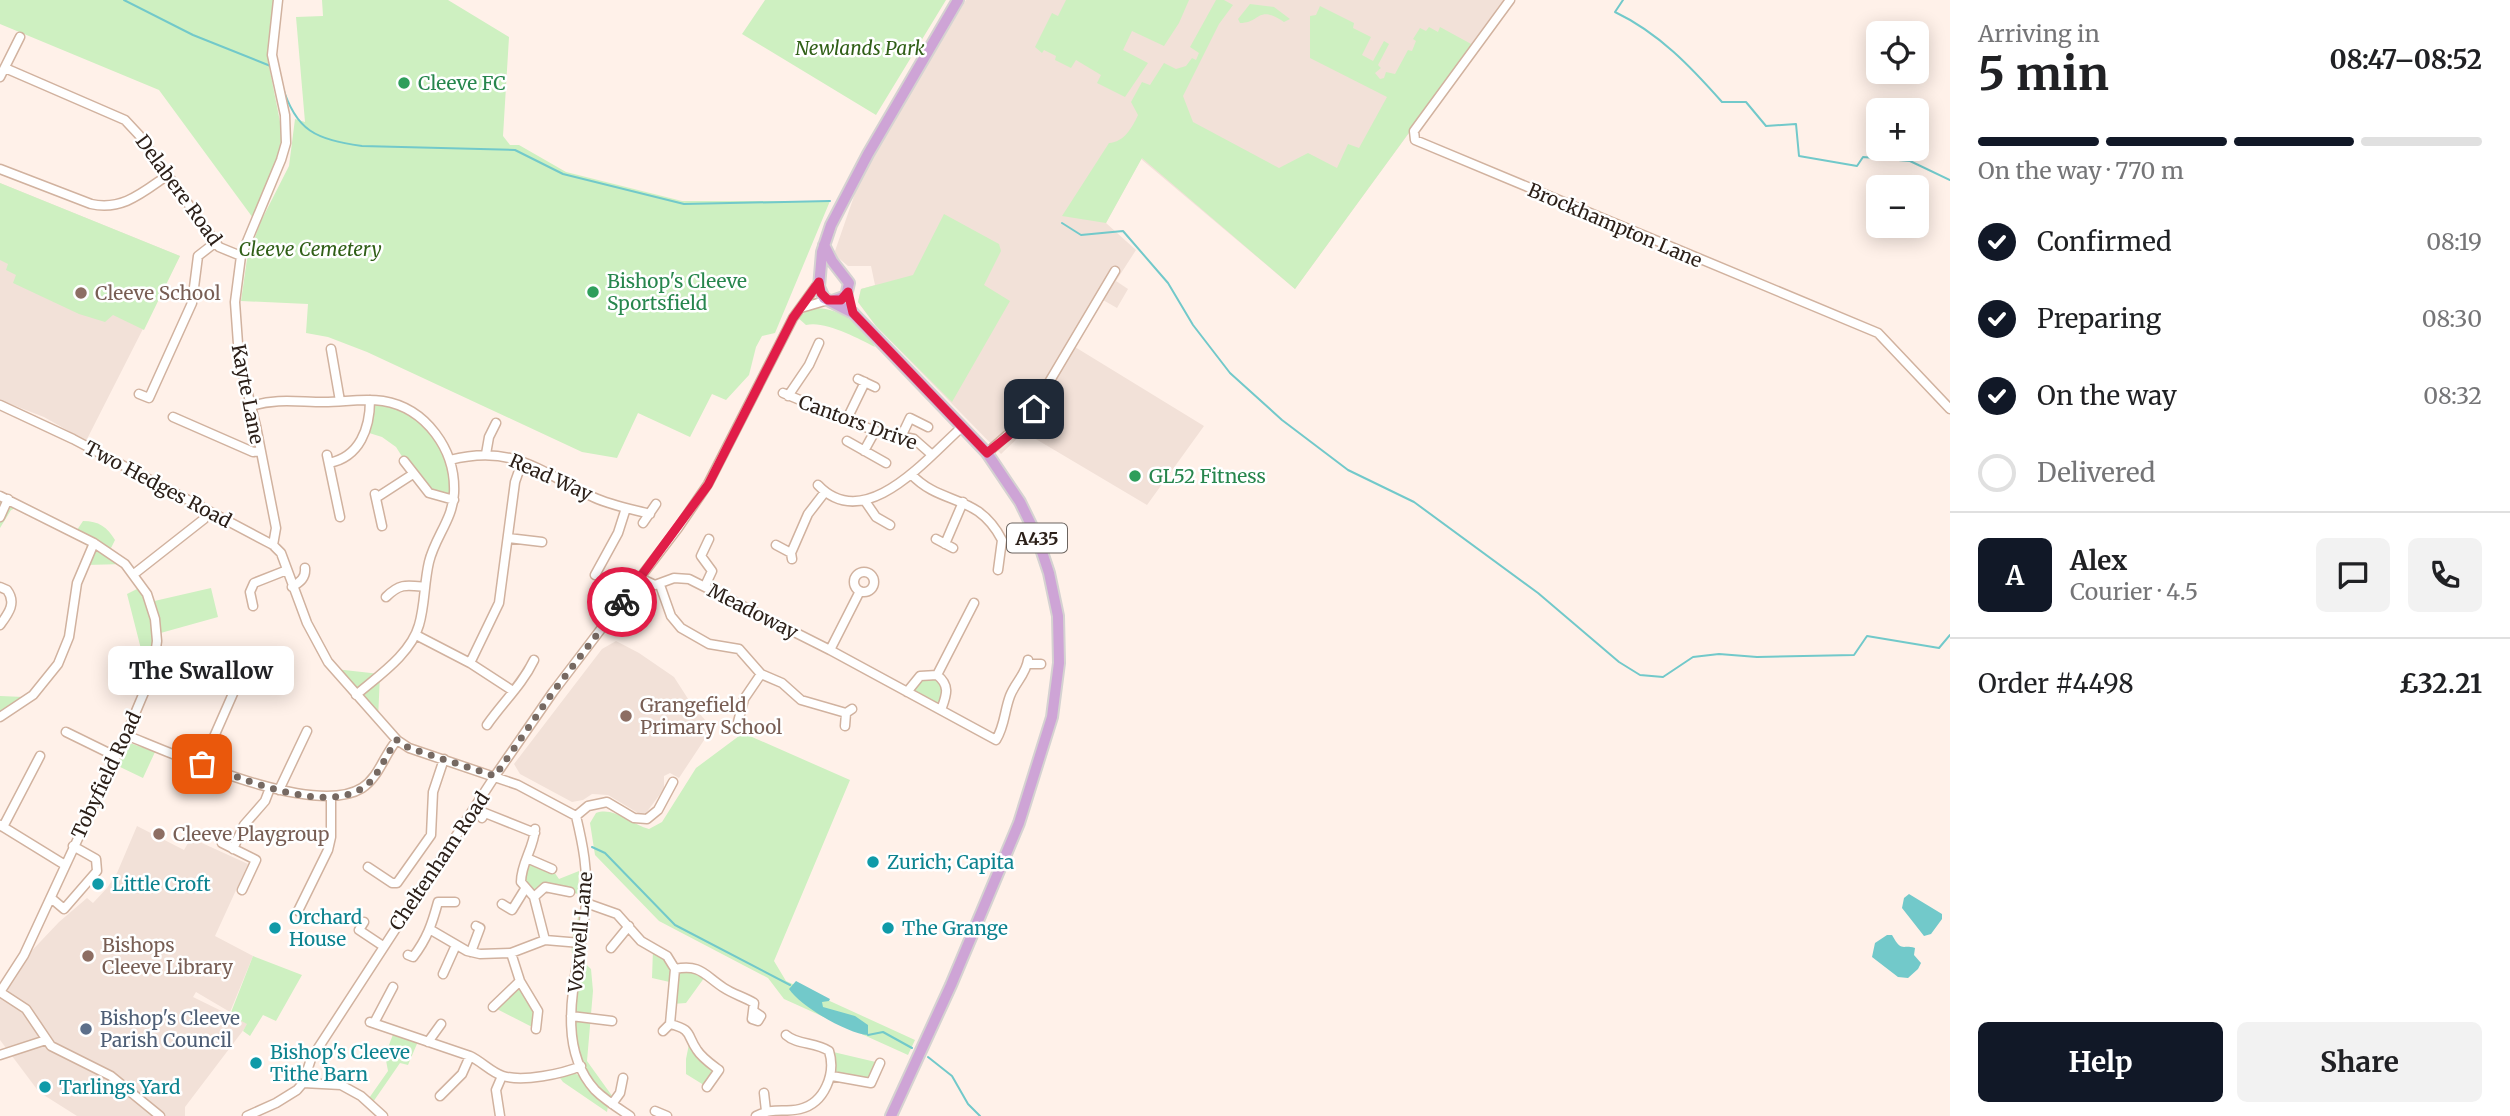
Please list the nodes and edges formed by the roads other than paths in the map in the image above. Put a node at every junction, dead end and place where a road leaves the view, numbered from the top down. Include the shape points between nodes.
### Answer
1 (278, 0) edge
2 (958, 0) edge
3 (1510, 0) edge
4 (20, 37) dead end
5 (5, 68) junction
6 (0, 77) edge
7 (0, 169) edge
8 (168, 175) junction
9 (216, 242) junction
10 (824, 245) junction
11 (241, 256) junction
12 (1115, 271) dead end
13 (843, 273) junction
14 (819, 281) junction
15 (848, 292) junction
16 (830, 301) junction
17 (801, 308) junction
18 (853, 313) junction
19 (819, 343) dead end
20 (331, 349) dead end
21 (875, 387) dead end
22 (139, 394) dead end
23 (370, 400) junction
24 (340, 401) junction
25 (0, 405) edge
26 (251, 406) junction
27 (1950, 409) edge
28 (173, 417) dead end
29 (847, 419) junction
30 (496, 423) dead end
31 (929, 426) dead end
32 (962, 427) junction
33 (875, 430) junction
34 (901, 437) junction
35 (846, 442) dead end
36 (260, 451) junction
37 (864, 451) junction
38 (987, 453) junction
39 (486, 454) junction
40 (931, 454) junction
41 (450, 460) junction
42 (404, 461) dead end
43 (881, 461) dead end
44 (522, 462) junction
45 (413, 474) junction
46 (911, 474) junction
47 (4, 498) edge
48 (454, 500) junction
49 (865, 501) junction
50 (963, 502) junction
51 (656, 504) dead end
52 (626, 508) junction
53 (208, 511) junction
54 (650, 514) junction
55 (0, 517) edge
56 (341, 517) dead end
57 (643, 523) dead end
58 (890, 525) dead end
59 (382, 526) dead end
60 (508, 538) junction
61 (709, 539) dead end
62 (936, 539) dead end
63 (542, 542) dead end
64 (94, 543) junction
65 (273, 545) junction
66 (776, 545) dead end
67 (305, 568) dead end
68 (669, 569) dead end
69 (288, 570) junction
70 (998, 570) dead end
71 (134, 574) junction
72 (595, 575) dead end
73 (640, 578) junction
74 (674, 578) junction
75 (660, 585) junction
76 (705, 586) junction
77 (0, 587) edge
78 (292, 587) junction
79 (425, 587) junction
80 (860, 591) dead end
81 (386, 597) dead end
82 (974, 603) dead end
83 (253, 607) dead end
84 (0, 625) edge
85 (416, 635) junction
86 (830, 650) junction
87 (534, 660) dead end
88 (470, 663) junction
89 (1041, 664) dead end
90 (761, 674) junction
91 (937, 675) junction
92 (235, 689) dead end
93 (513, 691) junction
94 (907, 692) junction
95 (356, 695) junction
96 (941, 710) junction
97 (2, 711) edge
98 (738, 722) dead end
99 (487, 724) dead end
100 (845, 726) dead end
101 (307, 731) dead end
102 (66, 732) dead end
103 (126, 735) junction
104 (397, 740) junction
105 (115, 756) junction
106 (40, 757) dead end
107 (444, 760) junction
108 (202, 764) junction
109 (495, 776) junction
110 (673, 782) dead end
111 (274, 789) junction
112 (331, 797) junction
113 (576, 816) junction
114 (482, 818) dead end
115 (1, 826) edge
116 (222, 843) dead end
117 (74, 846) junction
118 (233, 849) junction
119 (529, 859) junction
120 (65, 865) junction
121 (368, 867) dead end
122 (552, 869) dead end
123 (525, 889) junction
124 (242, 890) dead end
125 (570, 892) dead end
126 (534, 897) junction
127 (51, 898) junction
128 (455, 902) dead end
129 (586, 903) junction
130 (502, 904) dead end
131 (298, 911) dead end
132 (364, 922) dead end
133 (476, 926) dead end
134 (629, 926) junction
135 (431, 930) junction
136 (545, 940) junction
137 (581, 943) junction
138 (456, 945) junction
139 (383, 946) junction
140 (611, 947) dead end
141 (471, 952) junction
142 (511, 953) junction
143 (408, 955) dead end
144 (675, 969) junction
145 (443, 974) dead end
146 (520, 981) junction
147 (393, 988) dead end
148 (0, 992) edge
149 (493, 1007) dead end
150 (755, 1012) dead end
151 (571, 1016) junction
152 (612, 1021) dead end
153 (441, 1024) dead end
154 (536, 1029) dead end
155 (786, 1035) dead end
156 (46, 1040) junction
157 (428, 1042) junction
158 (0, 1055) edge
159 (470, 1056) junction
160 (880, 1063) dead end
161 (581, 1066) junction
162 (502, 1076) junction
163 (832, 1076) junction
164 (623, 1077) dead end
165 (303, 1083) junction
166 (707, 1087) dead end
167 (764, 1093) dead end
168 (440, 1096) dead end
169 (612, 1104) junction
170 (655, 1111) dead end
171 (766, 1111) junction
172 (805, 1112) edge
173 (160, 1116) edge
174 (247, 1116) edge
175 (383, 1116) edge
176 (500, 1116) edge
177 (630, 1116) edge
178 (667, 1116) edge
179 (756, 1116) edge
180 (891, 1116) edge

1 - 11 street, Kayte Lane via 272,55 286,143
2 - 10 main road via 868,154
3 - 27 street, Brockhampton Lane via 1414,131 1415,140 1878,333
4 - 5 street
5 - 6 street
5 - 8 street, Delabere Road via 120,117
7 - 8 street via 104,206 132,200
8 - 9 street, Delabere Road
9 - 11 street, Delabere Road via 223,250
9 - 22 street via 198,256 192,303 149,398
10 - 13 main road
10 - 14 main road
11 - 26 street, Kayte Lane via 235,302 237,341
12 - 38 street via 1029,416
13 - 14 main road via 832,271
13 - 15 main road
14 - 16 main road via 821,293
14 - 17 street, Cheltenham Road
15 - 16 main road via 841,300
15 - 18 main road
16 - 17 street
16 - 18 main road, A435
17 - 73 street, Cheltenham Road via 708,485
18 - 32 main road, A435
19 - 29 street, Cantors Drive via 809,365 785,394
20 - 24 street
21 - 29 street via 862,380
23 - 24 street
23 - 41 street via 396,404 419,417 436,433
23 - 56 street via 361,441 343,458 328,459
24 - 26 street via 278,399
25 - 53 street, Two Hedges Road
26 - 36 street, Kayte Lane
28 - 36 street
29 - 33 street, Cantors Drive
30 - 39 street
31 - 34 street via 910,418
32 - 38 main road, A435
32 - 40 street
33 - 34 street, Cantors Drive
33 - 37 street
34 - 40 street, Cantors Drive via 917,441
35 - 37 street
36 - 65 street, Kayte Lane via 276,528
37 - 43 street
38 - 180 main road, A435 via 1020,502 1049,573 1058,628 1055,700 1019,823
39 - 41 street, Read Way
39 - 44 street, Read Way
40 - 46 street
41 - 48 street
42 - 45 street
44 - 52 street, Read Way
44 - 60 street
45 - 48 street via 429,494
45 - 59 street via 376,495
46 - 49 street
46 - 50 street via 927,488
47 - 55 street
47 - 64 street, Tobyfield Road
48 - 79 street via 430,559
49 - 58 street via 876,517
49 - 66 street via 844,501 822,489 792,556
50 - 62 street via 949,546
50 - 70 street via 982,514 1000,537
51 - 54 street
52 - 54 street, Read Way
52 - 72 street
53 - 65 street, Two Hedges Road
53 - 71 street
54 - 57 street
60 - 63 street
60 - 88 street via 497,610
61 - 76 street via 701,556 712,571
64 - 71 street, Tobyfield Road
64 - 97 street via 77,583 69,637 58,664 33,695
65 - 69 street
67 - 78 street via 302,581
68 - 74 street
69 - 78 street
69 - 83 street via 254,583 250,592
71 - 103 street, Tobyfield Road via 150,603 157,641 150,678
73 - 75 street
73 - 109 street, Cheltenham Road
74 - 75 street
74 - 76 street, Meadoway
75 - 90 street via 678,626 709,644 739,649
76 - 86 street, Meadoway
77 - 84 street via 10,593 12,603
78 - 95 street via 328,662
79 - 81 street via 403,584
79 - 85 street
80 - 86 street
82 - 91 street
85 - 88 street
85 - 95 street
86 - 94 street, Meadoway
87 - 93 street via 525,680
88 - 93 street
89 - 96 street, Meadoway via 1028,662 1012,691 1006,721 996,740
90 - 98 street via 744,699
90 - 100 street via 782,683 801,700 849,711
91 - 94 street via 923,675
91 - 96 street via 947,691
92 - 108 street
93 - 99 street
94 - 96 street, Meadoway
95 - 104 street
101 - 111 street
102 - 105 street
103 - 105 street, Tobyfield Road
103 - 108 street
104 - 107 street
104 - 112 street via 365,786
105 - 117 street, Tobyfield Road
106 - 115 street
107 - 109 street
107 - 121 street via 433,792 431,835 412,871 396,883
108 - 111 street
109 - 113 street
109 - 139 street, Cheltenham Road
110 - 113 street via 658,810 647,819 634,818 607,802 588,806
111 - 112 street
111 - 118 street via 244,825
112 - 131 street via 328,850
113 - 129 street, Voxwell Lane via 587,868
114 - 119 street via 485,814 535,831
115 - 120 street
116 - 118 street
117 - 120 street, Tobyfield Road
117 - 127 street, Tobyfield Road via 96,859 97,871 64,909
118 - 124 street via 256,860
119 - 122 street
119 - 123 street via 521,873
120 - 127 street, Tobyfield Road
123 - 126 street
123 - 130 street via 512,910
125 - 126 street via 545,887
126 - 136 street
127 - 148 street, Tobyfield Road via 24,956
128 - 135 street via 438,902
129 - 134 street via 617,914
129 - 137 street, Voxwell Lane
132 - 139 street via 359,930
133 - 141 street via 480,928
134 - 140 street
134 - 144 street via 641,941 667,956
135 - 138 street
135 - 143 street via 413,957
136 - 137 street
136 - 142 street
137 - 151 street, Voxwell Lane
138 - 141 street
138 - 145 street
139 - 165 street, Cheltenham Road via 311,1059
141 - 142 street
142 - 146 street
144 - 150 street via 690,966 702,971 754,1003
144 - 166 street via 667,1027 683,1027 702,1057 719,1070
146 - 149 street
146 - 154 street via 538,1011
147 - 157 street via 372,1023
148 - 156 street via 26,1009
151 - 152 street
151 - 161 street, Voxwell Lane via 572,1044
153 - 157 street
155 - 163 street via 829,1051
156 - 158 street
156 - 173 street via 126,1086
157 - 159 street
159 - 162 street
159 - 168 street via 461,1074
160 - 163 street via 871,1083
161 - 162 street via 550,1075
161 - 169 street, Voxwell Lane via 594,1089
162 - 176 street via 496,1090
163 - 172 street
164 - 169 street
165 - 174 street via 276,1103
165 - 175 street via 341,1085
167 - 171 street
169 - 177 street, Voxwell Lane
170 - 178 street
171 - 172 street
171 - 179 street

